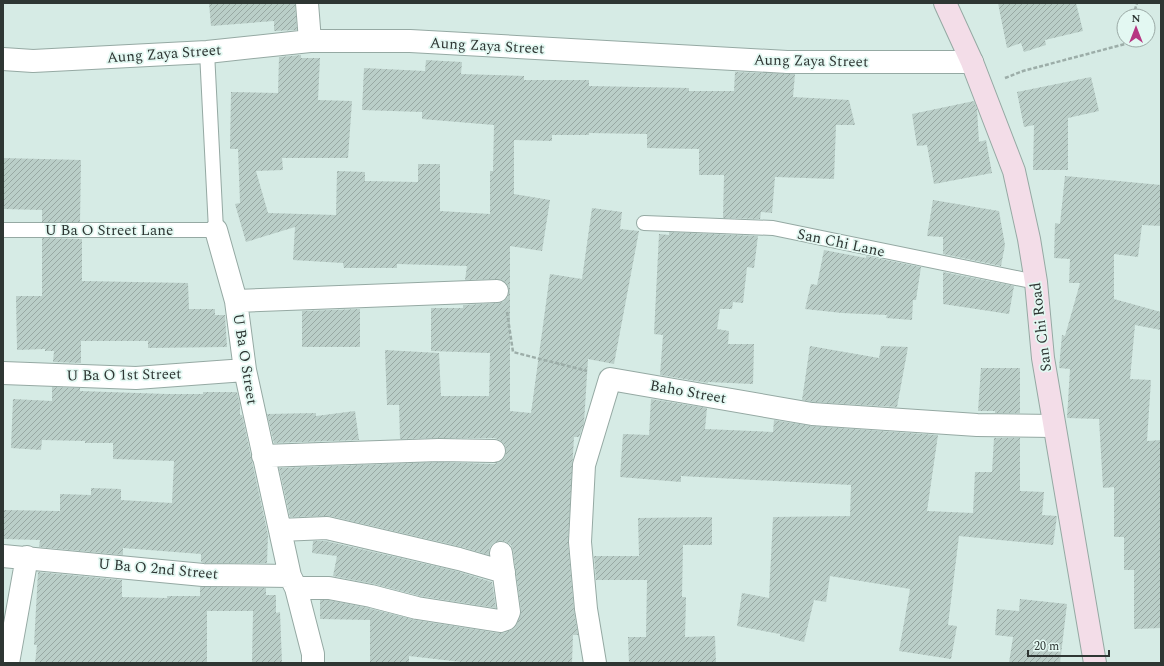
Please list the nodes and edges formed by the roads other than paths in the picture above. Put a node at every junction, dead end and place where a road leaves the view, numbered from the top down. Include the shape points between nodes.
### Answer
1 (307, 3) edge
2 (945, 3) edge
3 (310, 41) junction
4 (207, 52) junction
5 (3, 59) edge
6 (972, 62) junction
7 (644, 222) dead end
8 (3, 230) edge
9 (216, 230) junction
10 (1036, 282) junction
11 (497, 291) road end
12 (236, 301) junction
13 (245, 370) junction
14 (3, 374) edge
15 (1054, 426) junction
16 (494, 450) dead end
17 (263, 456) junction
18 (280, 530) junction
19 (3, 556) edge
20 (27, 557) junction
21 (293, 582) junction
22 (8, 663) edge
23 (313, 663) edge
24 (595, 663) edge
25 (1096, 663) edge

1 - 3 street
2 - 6 street, San Chi Road
3 - 4 street, Aung Zaya Street
3 - 6 street, Aung Zaya Street via 410,41 787,62
4 - 5 street, Aung Zaya Street via 33,62
4 - 9 lane, U Ba O Street
6 - 10 street, San Chi Road via 1014,171
7 - 10 lane, San Chi Lane via 772,228
8 - 9 lane, U Ba O Street Lane
9 - 12 street, U Ba O Street
10 - 15 street, San Chi Road via 1043,358
11 - 12 street
12 - 13 street, U Ba O Street
13 - 14 street, U Ba O 1st Street via 136,378
13 - 17 street, U Ba O Street
15 - 24 street, Baho Street via 977,425 812,414 610,379 584,465 580,542 586,609
15 - 25 street, San Chi Road
16 - 17 street
17 - 18 street, U Ba O Street
18 - 21 street, U Ba O Street
18 - 21 street, U Ba O 2nd Street via 327,528 452,557 502,562 509,612 506,619 500,621 417,608 371,596
19 - 20 street, U Ba O 2nd Street
20 - 21 street, U Ba O 2nd Street
20 - 22 street
21 - 23 street, U Ba O Street via 313,654

